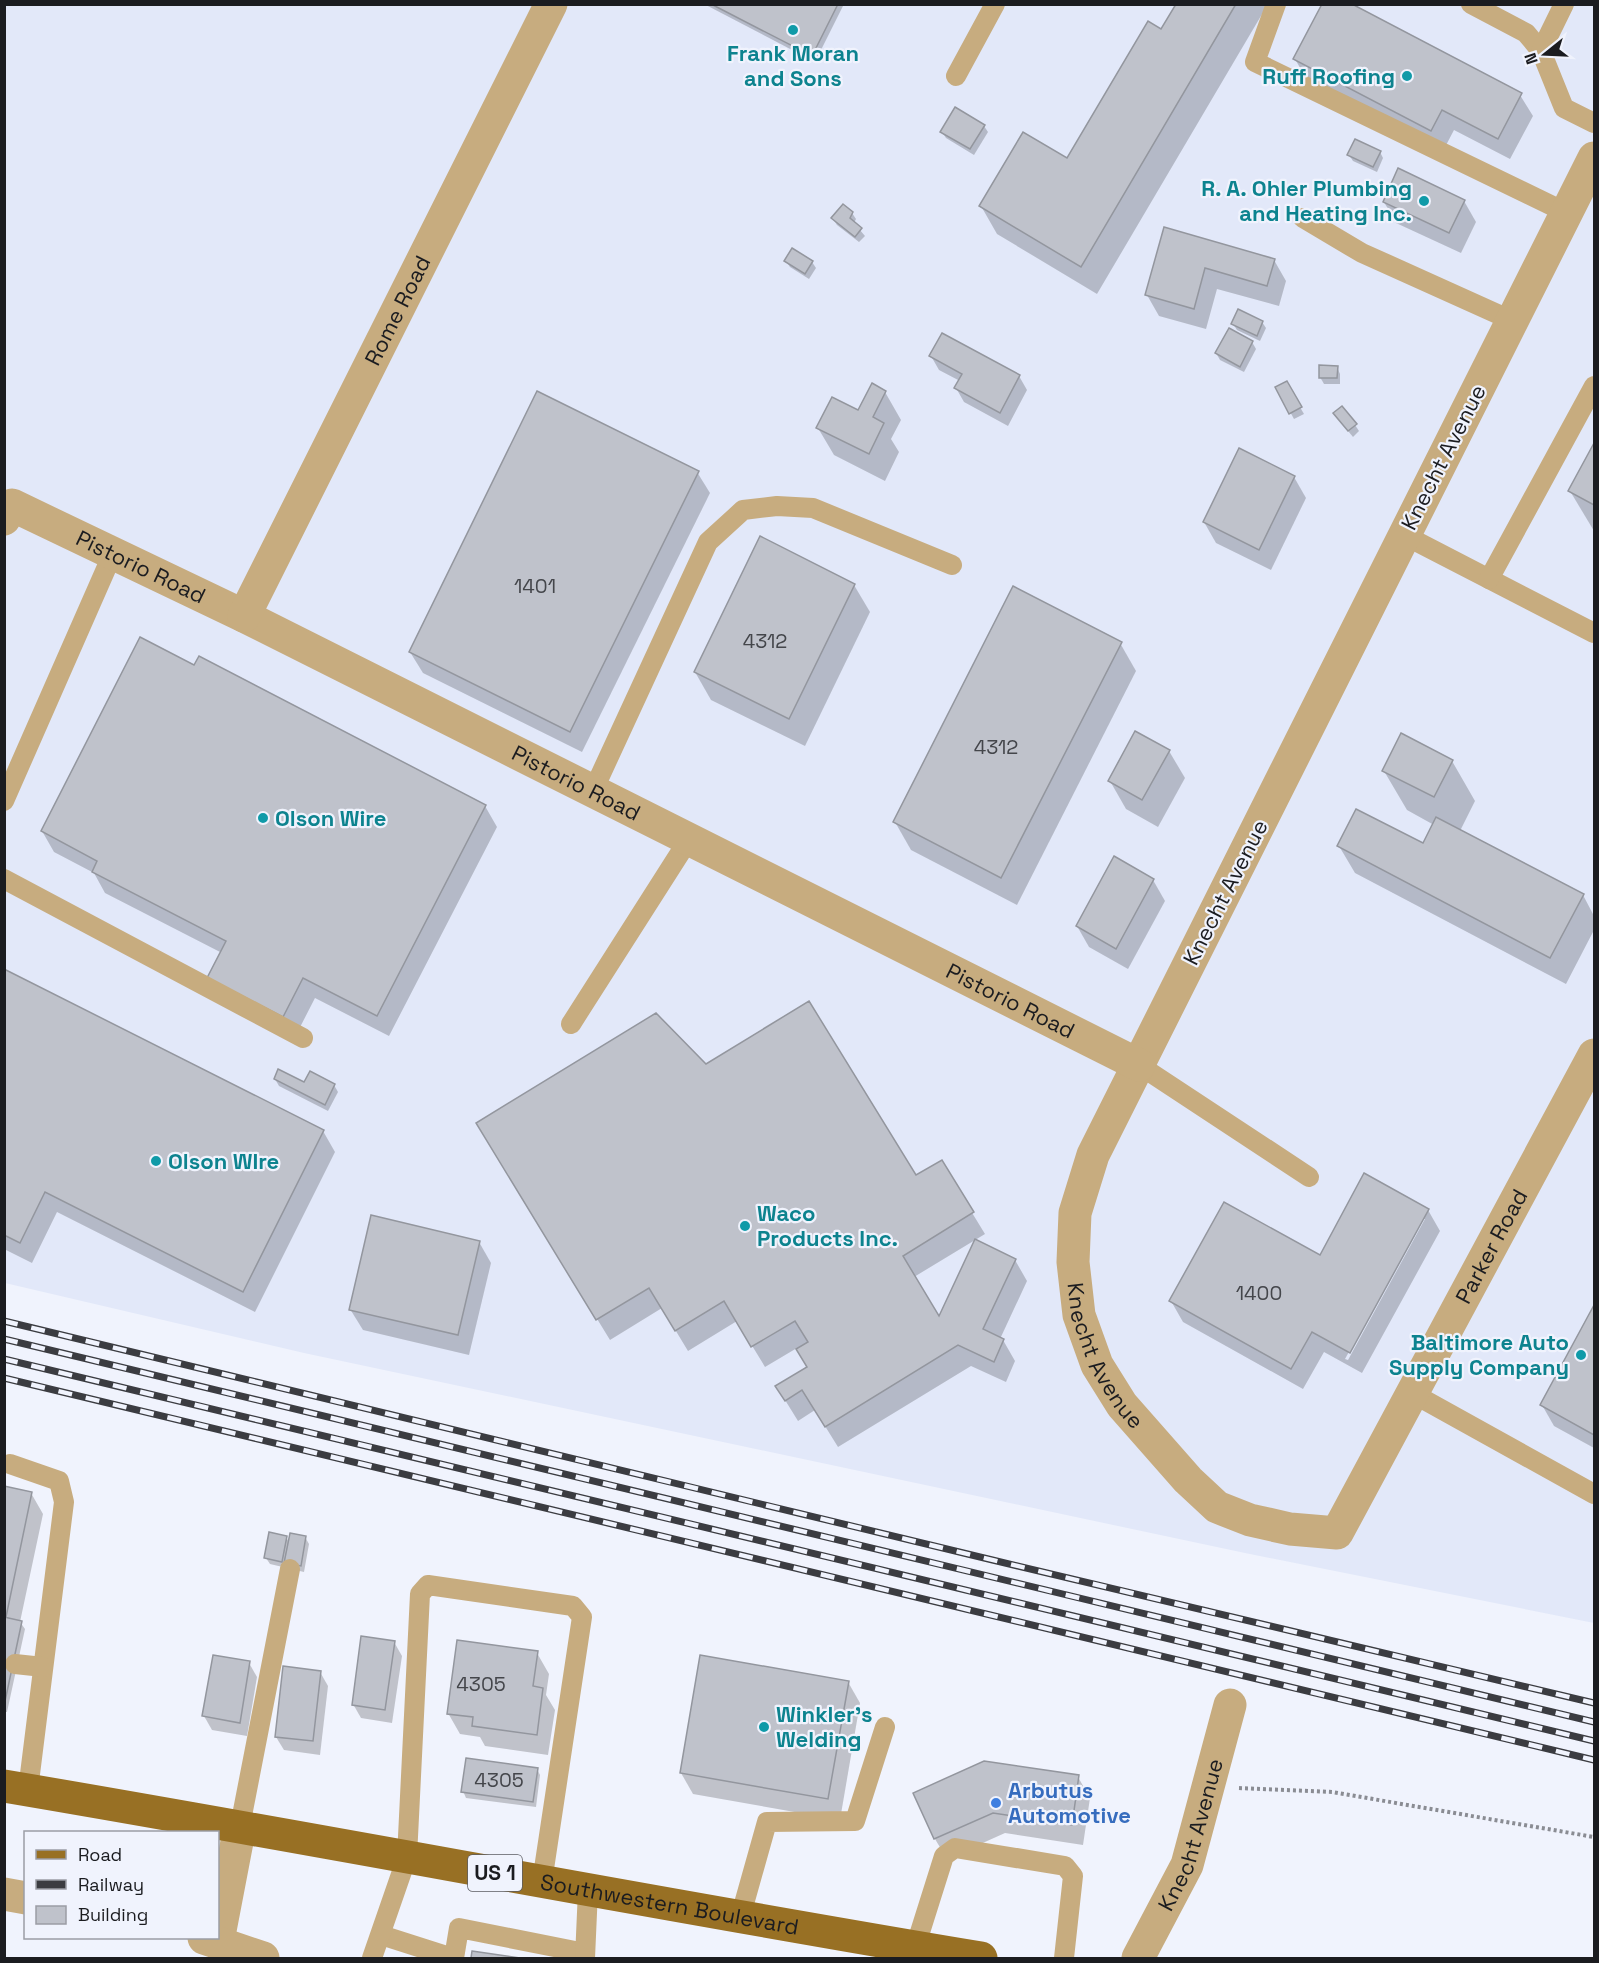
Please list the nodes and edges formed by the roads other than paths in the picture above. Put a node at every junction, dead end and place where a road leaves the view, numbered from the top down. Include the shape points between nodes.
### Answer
1 (551, 4) edge
2 (995, 4) edge
3 (1276, 4) edge
4 (1471, 4) edge
5 (1564, 4) edge
6 (1541, 51) junction
7 (956, 76) dead end
8 (1594, 123) edge
9 (1594, 158) edge
10 (1567, 213) junction
11 (1304, 218) dead end
12 (1513, 321) junction
13 (1594, 386) edge
14 (8, 512) edge
15 (1404, 535) junction
16 (113, 553) junction
17 (952, 566) dead end
18 (1489, 579) junction
19 (244, 616) junction
20 (1594, 633) edge
21 (593, 791) junction
22 (4, 801) edge
23 (689, 839) junction
24 (4, 879) edge
25 (571, 1024) dead end
26 (303, 1038) dead end
27 (1594, 1054) edge
28 (1139, 1065) junction
29 (1309, 1177) dead end
30 (1412, 1393) junction
31 (10, 1464) dead end
32 (1594, 1494) edge
33 (1337, 1533) joint
34 (290, 1569) dead end
35 (15, 1664) dead end
36 (43, 1667) junction
37 (1230, 1705) dead end
38 (885, 1727) dead end
39 (16, 1788) edge
40 (240, 1826) junction
41 (407, 1857) junction
42 (542, 1882) junction
43 (588, 1890) junction
44 (4, 1894) edge
45 (24, 1898) edge
46 (219, 1908) edge
47 (740, 1918) junction
48 (381, 1935) junction
49 (211, 1939) edge
50 (915, 1947) junction
51 (585, 1956) edge
52 (263, 1959) edge
53 (372, 1959) edge
54 (453, 1959) edge
55 (981, 1959) edge
56 (1064, 1959) edge
57 (1137, 1959) edge

1 - 19 street, Rome Road
2 - 7 lane
3 - 10 lane via 1255,62
4 - 6 lane via 1526,33
5 - 6 lane
6 - 8 lane via 1564,108
9 - 10 street, Knecht Avenue
10 - 12 street, Knecht Avenue
11 - 12 lane via 1362,253
12 - 15 street, Knecht Avenue
13 - 18 lane
14 - 16 street, Pistorio Road
15 - 18 lane
15 - 28 street, Knecht Avenue
16 - 19 street, Pistorio Road
16 - 22 lane
17 - 21 lane via 813,508 777,506 743,510 708,542
18 - 20 lane
19 - 21 street, Pistorio Road
21 - 23 street, Pistorio Road
23 - 25 lane
23 - 28 street, Pistorio Road
24 - 26 lane
27 - 30 street, Parker Road
28 - 29 lane
28 - 33 street, Knecht Avenue via 1093,1155 1075,1213 1073,1262 1079,1315 1097,1365 1122,1406 1217,1507 1290,1529
30 - 32 lane
30 - 33 street, Parker Road
31 - 36 lane via 59,1481 64,1502
34 - 40 lane
35 - 36 lane
36 - 39 lane
37 - 57 street, Knecht Avenue via 1188,1865
38 - 47 lane via 855,1821 767,1822
39 - 40 main road, Southwestern Boulevard / US 1
40 - 41 main road, Southwestern Boulevard / US 1
40 - 46 street
41 - 42 main road, Southwestern Boulevard / US 1
41 - 42 lane via 420,1594 428,1585 573,1606 582,1617
41 - 48 lane
42 - 43 main road, Southwestern Boulevard / US 1
43 - 47 main road, Southwestern Boulevard / US 1
43 - 51 lane
44 - 45 street
47 - 50 main road, Southwestern Boulevard / US 1
48 - 53 lane
48 - 54 lane
49 - 52 street
50 - 55 main road, Southwestern Boulevard / US 1
50 - 56 lane via 944,1856 955,1848 1065,1866 1073,1876
51 - 54 lane via 459,1928

